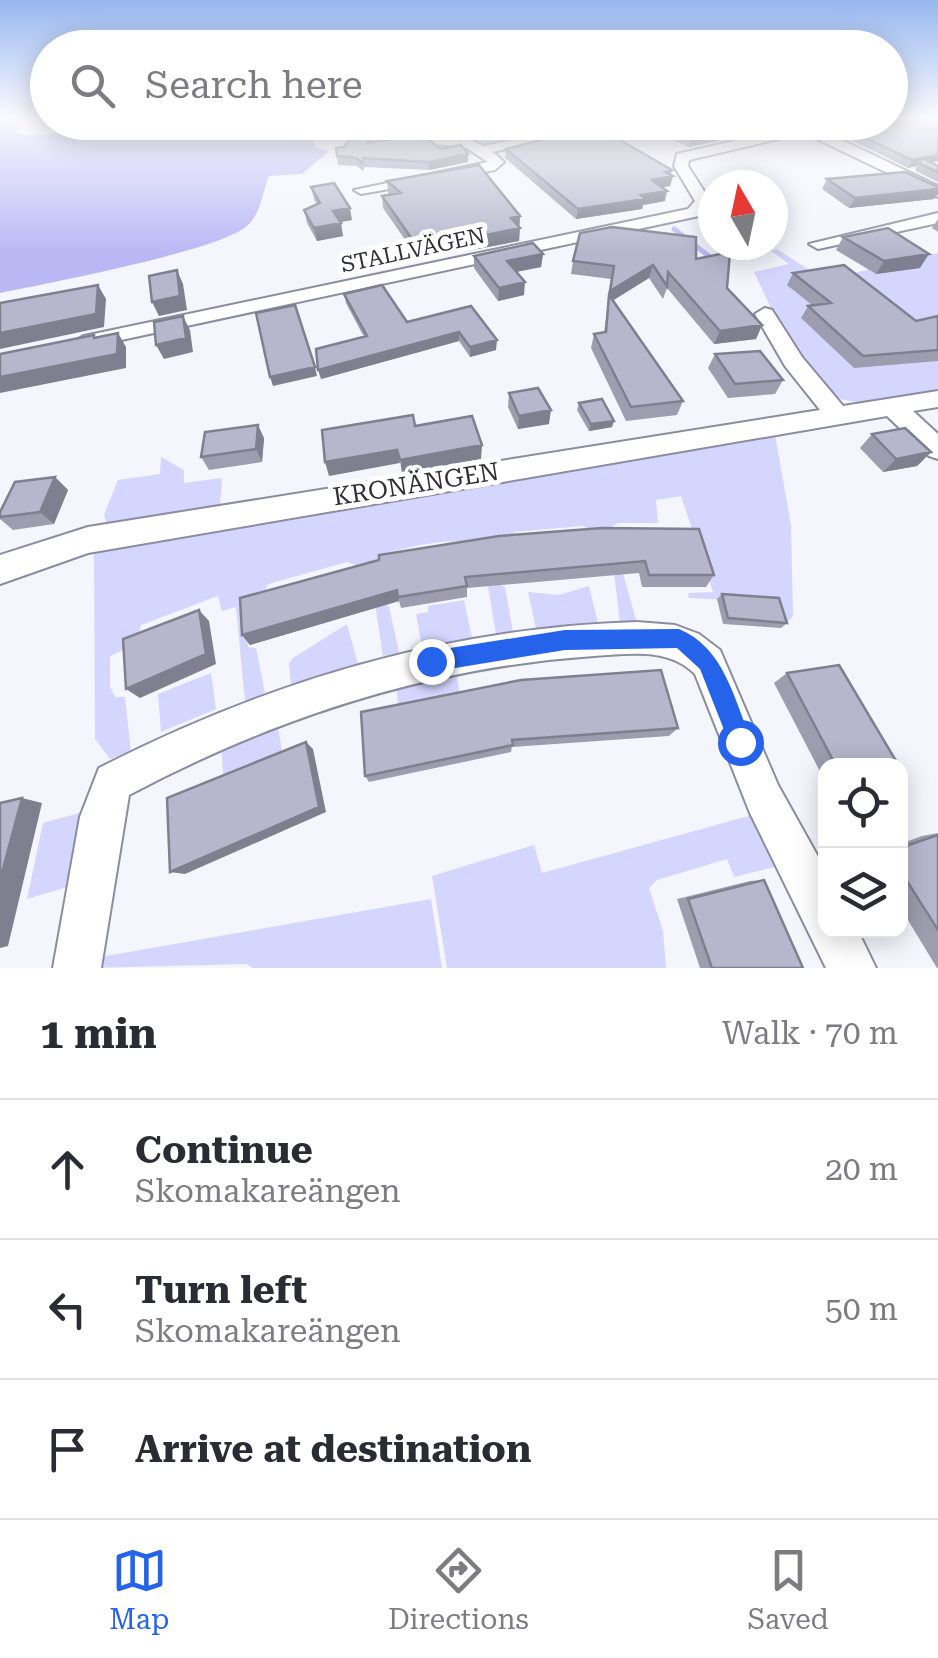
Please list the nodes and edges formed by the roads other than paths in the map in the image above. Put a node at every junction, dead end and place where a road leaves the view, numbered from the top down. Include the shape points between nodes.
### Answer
1 (494, 162) edge
2 (681, 162) edge
3 (875, 162) edge
4 (938, 167) edge
5 (899, 174) junction
6 (361, 190) dead end
7 (938, 192) edge
8 (938, 218) edge
9 (818, 244) dead end
10 (765, 314) dead end
11 (65, 346) edge
12 (938, 399) edge
13 (892, 406) junction
14 (838, 416) junction
15 (938, 449) edge
16 (0, 570) edge
17 (818, 903) edge
18 (836, 938) edge
19 (77, 968) edge
20 (852, 968) edge

1 - 6 street
2 - 11 street, STALLVÄGEN via 702,198 693,214
3 - 5 street
4 - 5 street
5 - 7 street
8 - 9 street
10 - 14 street
12 - 13 street, KRONÄNGEN
13 - 14 street, KRONÄNGEN
13 - 15 street
14 - 16 street, KRONÄNGEN via 88,540
17 - 19 street via 696,648 679,639 565,640 431,661 297,701 113,782 101,817
18 - 20 street

